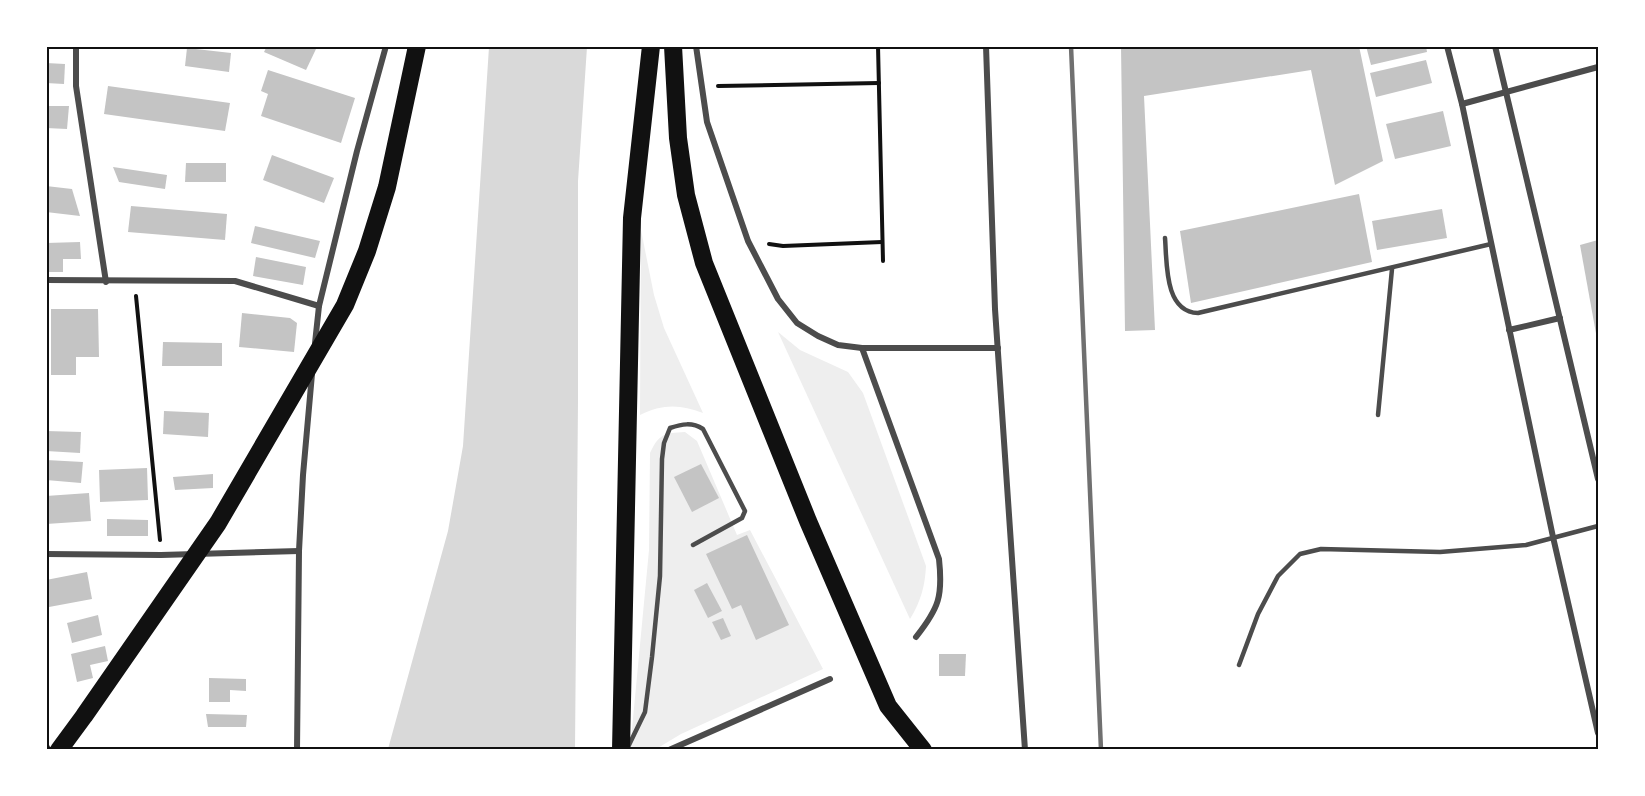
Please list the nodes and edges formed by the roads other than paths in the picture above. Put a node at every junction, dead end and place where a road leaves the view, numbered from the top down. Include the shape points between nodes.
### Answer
1 (76, 46) edge
2 (386, 46) edge
3 (417, 46) edge
4 (651, 46) edge
5 (673, 46) edge
6 (696, 46) edge
7 (986, 46) edge
8 (1447, 46) edge
9 (1494, 46) edge
10 (1599, 67) edge
11 (1506, 92) junction
12 (1462, 104) junction
13 (1165, 238) dead end
14 (1491, 244) junction
15 (1392, 268) junction
16 (46, 280) edge
17 (106, 282) junction
18 (319, 306) junction
19 (1560, 318) junction
20 (1509, 330) junction
21 (862, 348) junction
22 (998, 348) junction
23 (1378, 415) dead end
24 (1599, 479) edge
25 (1599, 526) edge
26 (1553, 537) junction
27 (693, 545) dead end
28 (299, 551) junction
29 (46, 554) edge
30 (916, 637) dead end
31 (1239, 665) dead end
32 (830, 679) dead end
33 (1599, 697) edge
34 (1591, 699) junction
35 (1599, 733) edge
36 (59, 750) edge
37 (297, 750) edge
38 (621, 750) edge
39 (626, 750) edge
40 (669, 750) edge
41 (923, 750) edge
42 (1025, 750) edge

1 - 17 street via 76,86
2 - 18 street
3 - 36 highway via 387,186 345,305 224,513
4 - 38 highway via 632,218
5 - 41 highway via 678,138 686,195 704,263 808,521 888,705
6 - 21 street via 707,122 748,241 778,299 797,323 818,336 838,345
7 - 22 street
8 - 12 street
9 - 11 street
10 - 11 street
11 - 12 street
11 - 19 street
12 - 14 street
13 - 15 lane via 1169,282 1175,300 1190,313
14 - 15 lane
14 - 20 street
15 - 23 lane
16 - 17 street
17 - 18 street via 235,281
18 - 28 street
19 - 20 street
19 - 24 street
20 - 26 street
21 - 22 street
21 - 30 street via 939,560 942,585 938,604
22 - 42 street
25 - 26 lane
26 - 31 lane via 1526,544 1440,552 1321,549 1300,554 1278,576
26 - 34 street
27 - 39 lane via 742,518 745,511 703,429 683,424 670,428 664,443 660,576 652,657 645,712
28 - 29 street
28 - 37 street
32 - 40 street
33 - 34 street
34 - 35 street

